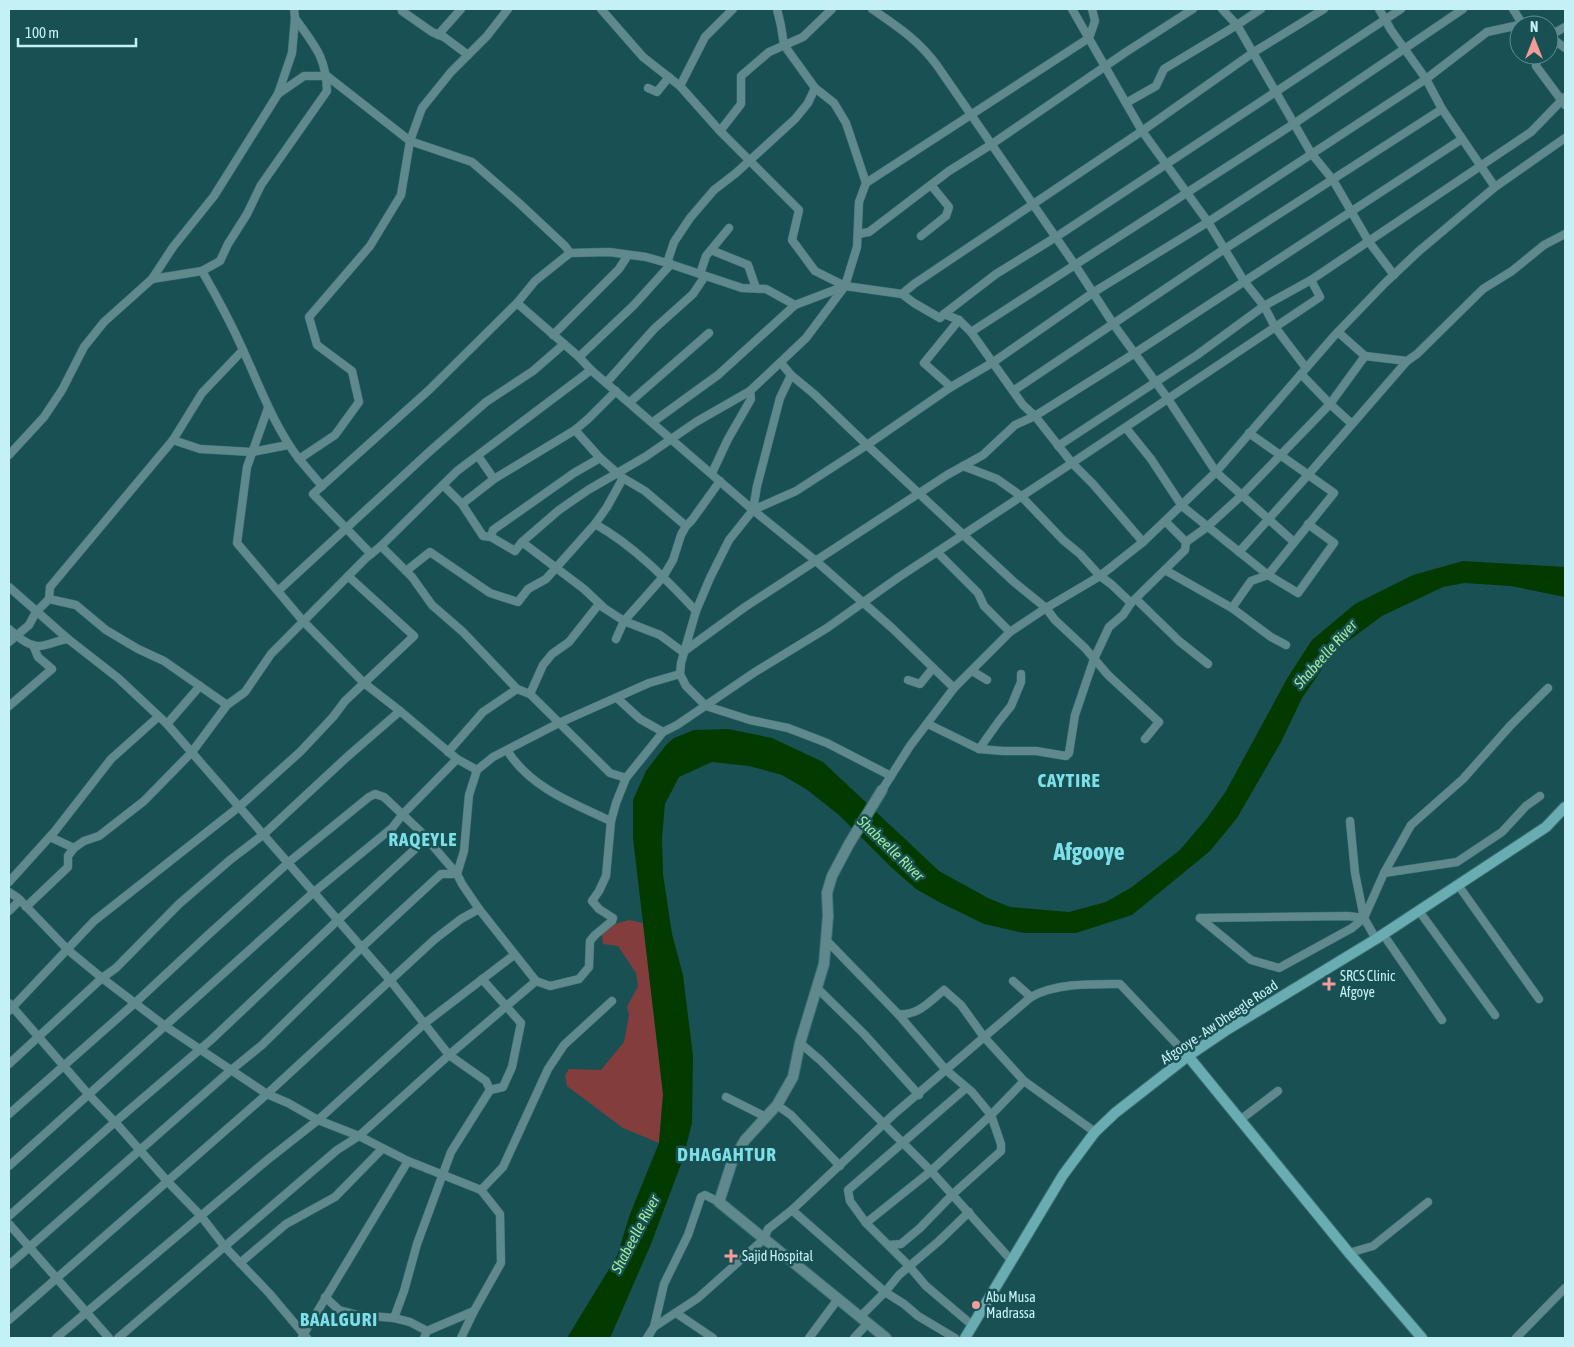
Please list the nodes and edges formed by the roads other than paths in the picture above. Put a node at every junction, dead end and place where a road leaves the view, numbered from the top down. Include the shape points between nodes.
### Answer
1 (294, 9) edge
2 (461, 9) edge
3 (508, 9) edge
4 (601, 9) edge
5 (733, 9) edge
6 (777, 9) edge
7 (832, 9) edge
8 (872, 9) edge
9 (1072, 9) edge
10 (1092, 9) edge
11 (1193, 9) edge
12 (1222, 9) edge
13 (1260, 9) edge
14 (1324, 9) edge
15 (1379, 9) edge
16 (1401, 9) edge
17 (1463, 9) edge
18 (400, 10) edge
19 (295, 18) junction
20 (1385, 19) junction
21 (1237, 25) junction
22 (1509, 27) edge
23 (1565, 27) edge
24 (438, 35) junction
25 (1089, 38) junction
26 (784, 45) junction
27 (1565, 48) edge
28 (1404, 49) junction
29 (1254, 52) junction
30 (468, 55) junction
31 (1536, 65) edge
32 (1105, 67) junction
33 (327, 76) junction
34 (669, 78) junction
35 (1426, 79) junction
36 (680, 86) junction
37 (648, 88) dead end
38 (815, 88) junction
39 (1275, 92) junction
40 (278, 94) junction
41 (1564, 100) edge
42 (1126, 103) junction
43 (1442, 109) junction
44 (971, 115) junction
45 (1295, 122) junction
46 (720, 131) junction
47 (1142, 131) junction
48 (1565, 138) edge
49 (1462, 139) junction
50 (410, 141) junction
51 (992, 144) junction
52 (1312, 153) junction
53 (750, 160) junction
54 (1166, 164) junction
55 (1480, 166) junction
56 (1333, 180) junction
57 (866, 183) junction
58 (932, 185) junction
59 (1494, 187) junction
60 (1187, 192) junction
61 (1033, 204) junction
62 (1352, 211) junction
63 (1208, 222) junction
64 (729, 228) dead end
65 (858, 234) junction
66 (1565, 234) edge
67 (921, 236) dead end
68 (1056, 237) junction
69 (1369, 242) junction
70 (711, 250) junction
71 (1223, 250) junction
72 (570, 253) junction
73 (628, 255) junction
74 (669, 263) junction
75 (1075, 265) junction
76 (202, 271) junction
77 (702, 275) junction
78 (1394, 275) junction
79 (152, 279) junction
80 (1311, 280) junction
81 (1244, 281) junction
82 (845, 286) junction
83 (756, 288) junction
84 (1094, 292) junction
85 (902, 294) junction
86 (517, 304) junction
87 (795, 305) junction
88 (1264, 306) junction
89 (944, 314) junction
90 (959, 320) junction
91 (1114, 325) junction
92 (1274, 327) junction
93 (971, 332) junction
94 (1338, 332) junction
95 (709, 333) dead end
96 (553, 335) junction
97 (564, 344) junction
98 (243, 350) junction
99 (1135, 353) junction
100 (1365, 356) junction
101 (579, 357) junction
102 (1407, 361) junction
103 (781, 363) junction
104 (992, 363) junction
105 (591, 370) junction
106 (1303, 371) junction
107 (792, 376) junction
108 (1154, 382) junction
109 (606, 383) junction
110 (951, 386) junction
111 (616, 391) junction
112 (750, 391) junction
113 (1014, 391) junction
114 (1168, 399) junction
115 (630, 402) junction
116 (1330, 404) junction
117 (268, 408) junction
118 (1035, 416) junction
119 (653, 422) junction
120 (1352, 424) junction
121 (1126, 428) junction
122 (575, 430) junction
123 (1249, 433) junction
124 (673, 439) junction
125 (173, 440) junction
126 (867, 445) junction
127 (288, 446) junction
128 (1058, 446) junction
129 (252, 452) junction
130 (9, 455) edge
131 (478, 456) junction
132 (1280, 456) junction
133 (600, 458) junction
134 (299, 460) junction
135 (1072, 463) junction
136 (963, 466) junction
137 (1216, 472) junction
138 (712, 473) junction
139 (620, 475) junction
140 (1308, 475) junction
141 (494, 479) junction
142 (720, 481) junction
143 (443, 485) junction
144 (322, 486) junction
145 (918, 493) junction
146 (1021, 496) junction
147 (1241, 496) junction
148 (462, 504) junction
149 (1182, 506) junction
150 (753, 510) junction
151 (1268, 520) junction
152 (1165, 521) junction
153 (595, 524) junction
154 (1308, 524) junction
155 (686, 526) junction
156 (347, 528) junction
157 (1207, 528) junction
158 (962, 535) junction
159 (491, 537) junction
160 (522, 542) junction
161 (1143, 542) junction
162 (1186, 542) junction
163 (1294, 542) junction
164 (381, 546) junction
165 (937, 552) junction
166 (1239, 552) junction
167 (371, 554) junction
168 (816, 561) junction
169 (556, 568) junction
170 (1165, 570) junction
171 (406, 572) junction
172 (1268, 575) junction
173 (348, 576) junction
174 (1100, 576) junction
175 (663, 577) junction
176 (9, 587) edge
177 (278, 591) junction
178 (49, 599) junction
179 (1134, 601) junction
180 (864, 603) junction
181 (599, 604) junction
182 (1046, 608) junction
183 (1232, 608) junction
184 (696, 611) junction
185 (36, 612) junction
186 (303, 621) junction
187 (624, 621) junction
188 (9, 629) edge
189 (1010, 632) junction
190 (17, 636) junction
191 (68, 639) junction
192 (616, 639) dead end
193 (9, 642) edge
194 (33, 645) junction
195 (1286, 645) dead end
196 (684, 652) junction
197 (1094, 660) junction
198 (1208, 664) dead end
199 (933, 668) junction
200 (972, 671) junction
201 (680, 674) junction
202 (1021, 674) dead end
203 (908, 680) dead end
204 (987, 680) dead end
205 (364, 683) junction
206 (200, 686) junction
207 (954, 688) junction
208 (1548, 688) dead end
209 (517, 689) junction
210 (530, 694) junction
211 (617, 698) junction
212 (227, 705) junction
213 (9, 706) edge
214 (706, 706) junction
215 (400, 710) junction
216 (158, 717) junction
217 (167, 724) junction
218 (559, 724) junction
219 (928, 724) junction
220 (663, 732) junction
221 (1145, 738) dead end
222 (979, 749) junction
223 (506, 750) junction
224 (192, 752) junction
225 (448, 752) junction
226 (457, 759) junction
227 (477, 770) junction
228 (891, 776) junction
229 (626, 778) junction
230 (882, 790) joint
231 (1540, 796) dead end
232 (240, 806) junction
233 (1565, 807) edge
234 (403, 814) junction
235 (611, 821) junction
236 (1350, 821) dead end
237 (264, 834) junction
238 (50, 837) junction
239 (427, 838) junction
240 (74, 848) junction
241 (289, 862) junction
242 (1384, 873) junction
243 (457, 874) junction
244 (9, 882) edge
245 (1458, 885) junction
246 (9, 892) edge
247 (314, 892) junction
248 (20, 900) junction
249 (26, 906) junction
250 (479, 909) junction
251 (1418, 910) junction
252 (9, 911) edge
253 (1364, 918) junction
254 (338, 920) junction
255 (1379, 936) junction
256 (827, 940) junction
257 (361, 948) junction
258 (68, 950) junction
259 (514, 955) junction
260 (102, 978) junction
261 (482, 979) junction
262 (390, 980) junction
263 (536, 981) junction
264 (1013, 981) dead end
265 (817, 988) junction
266 (1031, 997) junction
267 (1539, 999) dead end
268 (612, 1001) dead end
269 (136, 1002) junction
270 (10, 1007) edge
271 (507, 1007) junction
272 (898, 1014) junction
273 (1495, 1015) dead end
274 (1442, 1020) dead end
275 (425, 1023) junction
276 (165, 1026) junction
277 (38, 1037) junction
278 (984, 1037) junction
279 (800, 1044) junction
280 (199, 1049) junction
281 (449, 1055) junction
282 (1188, 1056) junction
283 (9, 1064) edge
284 (65, 1066) junction
285 (946, 1070) junction
286 (230, 1071) junction
287 (1024, 1081) junction
288 (966, 1088) junction
289 (490, 1090) junction
290 (1278, 1091) dead end
291 (266, 1094) junction
292 (89, 1095) junction
293 (918, 1095) junction
294 (726, 1097) dead end
295 (777, 1105) junction
296 (9, 1114) edge
297 (991, 1115) junction
298 (766, 1117) junction
299 (318, 1120) junction
300 (1240, 1120) junction
301 (115, 1122) junction
302 (884, 1124) junction
303 (1095, 1132) junction
304 (359, 1136) junction
305 (903, 1142) junction
306 (382, 1149) junction
307 (140, 1150) junction
308 (408, 1161) junction
309 (9, 1166) edge
310 (840, 1166) junction
311 (931, 1170) junction
312 (443, 1174) junction
313 (168, 1182) junction
314 (481, 1190) junction
315 (953, 1194) junction
316 (719, 1202) junction
317 (1428, 1202) dead end
318 (792, 1210) junction
319 (969, 1212) junction
320 (9, 1216) edge
321 (202, 1216) junction
322 (9, 1224) edge
323 (866, 1224) junction
324 (764, 1239) junction
325 (888, 1245) junction
326 (29, 1246) junction
327 (225, 1247) junction
328 (1349, 1253) junction
329 (1011, 1260) junction
330 (240, 1263) junction
331 (9, 1265) edge
332 (909, 1266) junction
333 (58, 1278) junction
334 (1565, 1288) edge
335 (885, 1292) junction
336 (325, 1297) junction
337 (838, 1299) junction
338 (87, 1311) junction
339 (474, 1311) junction
340 (676, 1313) junction
341 (394, 1318) junction
342 (9, 1320) edge
343 (864, 1320) junction
344 (972, 1325) junction
345 (654, 1327) junction
346 (426, 1335) edge
347 (304, 1337) edge
348 (56, 1338) edge
349 (109, 1338) edge
350 (118, 1338) edge
351 (461, 1338) edge
352 (647, 1338) edge
353 (713, 1338) edge
354 (809, 1338) edge
355 (854, 1338) edge
356 (886, 1338) edge
357 (955, 1338) edge
358 (965, 1338) edge
359 (1422, 1338) edge
360 (1516, 1338) edge

1 - 19 street
2 - 24 street
3 - 30 street
4 - 34 street via 643,56
5 - 36 street via 705,37
6 - 26 street
7 - 26 street via 803,37
8 - 44 street via 924,48
9 - 25 street
10 - 25 street via 1095,21
11 - 32 street
12 - 21 street
13 - 21 street
14 - 29 street
15 - 20 street
16 - 20 street
17 - 28 street
18 - 24 street
19 - 33 street via 321,55
19 - 40 street via 292,53
20 - 28 street
20 - 39 street
21 - 29 street
21 - 42 street via 1164,69 1156,86
22 - 35 street via 1487,32
23 - 27 street via 1549,36
24 - 30 street
25 - 32 street
25 - 44 street
26 - 38 street
26 - 46 street via 769,52 741,76 741,104
28 - 35 street
28 - 45 street
29 - 39 street
29 - 47 street
30 - 50 street via 422,108
31 - 41 street
32 - 42 street
32 - 51 street
33 - 40 street via 304,76
33 - 50 street
33 - 76 street via 327,91 261,185 220,261
34 - 36 street
34 - 37 street via 657,92
35 - 43 street
35 - 52 street
36 - 46 street
38 - 53 street via 795,119
38 - 57 street via 834,103 846,123
39 - 45 street
39 - 54 street
40 - 79 street via 214,196
41 - 55 street via 1531,132
42 - 47 street
43 - 49 street
43 - 56 street
44 - 51 street
44 - 57 street
45 - 52 street
45 - 60 street
46 - 53 street
47 - 54 street
47 - 61 street
48 - 59 street
49 - 55 street
49 - 62 street
50 - 72 street via 472,162
50 - 134 street via 401,195 370,246 309,318 316,345 352,371 359,402 335,436
51 - 58 street
51 - 61 street
52 - 56 street
52 - 63 street
53 - 74 street via 714,190 690,218 674,242
53 - 82 street via 800,210 792,240 815,271
54 - 60 street
54 - 68 street
55 - 59 street
55 - 69 street
56 - 62 street
56 - 71 street
57 - 65 street via 859,202
58 - 65 street via 869,232
58 - 67 street via 949,207 946,216
59 - 78 street
60 - 63 street
60 - 75 street
61 - 68 street
61 - 85 street
62 - 69 street
62 - 81 street
63 - 71 street
63 - 84 street
64 - 70 street
65 - 82 street
66 - 102 street via 1544,244 1484,289
68 - 75 street
68 - 89 street via 996,274
69 - 78 street
69 - 80 street
70 - 77 street via 706,256
70 - 83 street via 748,265
71 - 81 street
71 - 91 street
72 - 73 street
72 - 86 street via 535,281
73 - 74 street
73 - 96 street via 619,269
74 - 77 street
74 - 101 street via 634,305
75 - 84 street
75 - 93 street
76 - 79 street
76 - 98 street
77 - 83 street via 742,288
77 - 109 street via 693,294 654,329
78 - 94 street
79 - 130 street via 104,322 84,348 44,417
80 - 88 street
80 - 92 street via 1320,297
81 - 88 street
81 - 99 street
82 - 85 street
82 - 87 street
82 - 103 street via 806,338
83 - 87 street via 766,289
84 - 91 street
84 - 104 street
85 - 89 street via 940,318
86 - 96 street
86 - 144 street via 430,390
87 - 119 street via 718,375
88 - 92 street
88 - 108 street
89 - 90 street
90 - 93 street
90 - 110 street via 924,363
91 - 99 street
91 - 113 street
92 - 106 street
92 - 114 street
93 - 104 street
94 - 100 street
94 - 106 street
95 - 115 street
96 - 97 street
97 - 101 street
97 - 156 street via 533,371 486,402
98 - 117 street
98 - 125 street via 202,393
99 - 108 street
99 - 118 street
100 - 102 street
100 - 116 street
101 - 105 street
102 - 120 street
103 - 107 street
103 - 112 street
104 - 110 street
104 - 113 street
105 - 109 street
105 - 131 street
106 - 116 street
106 - 123 street
107 - 126 street
107 - 150 street via 780,398
108 - 114 street
108 - 128 street
109 - 111 street
110 - 126 street
111 - 115 street
111 - 122 street
112 - 124 street
112 - 138 street via 751,399
113 - 118 street
114 - 121 street
114 - 137 street
115 - 119 street
116 - 120 street
116 - 132 street
117 - 127 street
117 - 129 street
118 - 128 street
118 - 136 street via 1015,426 983,455
119 - 124 street
120 - 140 street
121 - 135 street
121 - 149 street
122 - 133 street
122 - 141 street
123 - 132 street
123 - 137 street
124 - 138 street
124 - 139 street
125 - 129 street via 200,449
125 - 178 street via 50,587
126 - 145 street
126 - 150 street via 796,491
127 - 129 street
127 - 134 street
128 - 135 street
129 - 177 street via 237,543
131 - 141 street
131 - 143 street via 457,470
132 - 140 street
132 - 147 street
133 - 139 street
133 - 159 street via 493,530
134 - 144 street
135 - 146 street
135 - 161 street
136 - 145 street
136 - 146 street via 997,480
137 - 147 street
137 - 149 street
138 - 142 street
139 - 153 street via 607,507
139 - 155 street via 645,491
139 - 160 street via 588,490
140 - 151 street
140 - 154 street via 1334,493
141 - 148 street
142 - 150 street
142 - 155 street
143 - 148 street
143 - 164 street
144 - 156 street via 313,494
145 - 158 street
145 - 168 street
146 - 158 street
146 - 174 street
147 - 151 street
147 - 157 street
148 - 159 street via 483,536
149 - 152 street
149 - 157 street
150 - 168 street
150 - 184 street via 729,540
151 - 163 street
151 - 166 street
152 - 161 street
152 - 162 street
153 - 169 street
153 - 175 street via 614,535
154 - 163 street
154 - 172 street via 1334,543 1298,593
155 - 175 street
156 - 167 street
156 - 177 street
157 - 162 street
157 - 166 street
158 - 165 street
158 - 182 street
159 - 160 street via 515,551
160 - 169 street
161 - 174 street
162 - 170 street via 1185,550
163 - 172 street
164 - 167 street
164 - 171 street
165 - 180 street
165 - 189 street via 978,593 984,606
166 - 172 street
167 - 173 street
168 - 180 street
168 - 196 street
169 - 171 street via 546,579 528,589 518,602 490,593 430,552
169 - 181 street
170 - 179 street
170 - 183 street
171 - 209 street via 432,605 463,632
172 - 183 street via 1251,581
173 - 186 street
173 - 205 street via 414,636
174 - 179 street
174 - 182 street
175 - 184 street
175 - 187 street
176 - 185 street
177 - 186 street
178 - 185 street
178 - 206 street via 76,605 106,630 164,661
179 - 197 street via 1108,627
179 - 198 street
180 - 199 street
180 - 214 street
181 - 187 street
181 - 210 street via 569,642 552,654
182 - 189 street
182 - 197 street
183 - 195 street
184 - 196 street
185 - 190 street via 29,625
185 - 191 street
186 - 205 street
186 - 212 street via 271,654 245,692
187 - 192 street
187 - 196 street via 660,636
188 - 190 street
189 - 200 street
190 - 193 street
190 - 194 street
191 - 194 street
191 - 216 street via 118,678
194 - 213 street via 38,657 52,669
196 - 201 street
197 - 221 street via 1159,722
197 - 222 street via 1066,756 1036,751
199 - 203 street via 920,684
199 - 207 street
200 - 204 street
200 - 207 street
201 - 211 street via 649,683
201 - 214 street via 686,686
202 - 222 street via 1011,706
205 - 215 street
205 - 232 street via 300,752
206 - 212 street
206 - 217 street
207 - 219 street
208 - 242 street via 1463,779 1411,825
209 - 210 street
209 - 225 street via 483,712
210 - 218 street
211 - 218 street
211 - 220 street via 640,719
212 - 224 street
214 - 220 street
214 - 228 street via 788,728
215 - 225 street
215 - 237 street
216 - 217 street
216 - 238 street via 111,759
217 - 224 street
218 - 223 street
218 - 229 street via 610,773
219 - 222 street
219 - 228 street
220 - 229 street
223 - 227 street
223 - 235 street via 516,765 557,796
224 - 232 street
224 - 240 street via 144,801 99,836
225 - 226 street
226 - 227 street
226 - 234 street
227 - 243 street via 469,795 464,851
228 - 230 street
229 - 235 street
230 - 256 street via 832,876 827,893
231 - 242 street via 1502,832 1457,862
232 - 237 street
232 - 258 street via 94,921
233 - 245 main road, Afgooye - Aw Dheegle Road via 1546,827
234 - 239 street
234 - 241 street via 384,797 375,794
234 - 247 street via 392,828
235 - 263 street via 606,876 592,901 613,918 612,921 590,941 589,967 579,979 550,986
236 - 253 street
237 - 241 street
237 - 260 street via 179,904
238 - 240 street
238 - 244 street
239 - 243 street
239 - 254 street
240 - 249 street via 68,856 68,867
241 - 247 street
241 - 269 street
242 - 253 street
243 - 250 street
243 - 257 street via 441,874
245 - 251 main road, Afgooye - Aw Dheegle Road
245 - 267 street
246 - 248 street
247 - 254 street
247 - 276 street
248 - 249 street
248 - 252 street
249 - 258 street
250 - 259 street
250 - 262 street via 442,934
251 - 255 main road, Afgooye - Aw Dheegle Road
251 - 273 street
253 - 253 street via 1348,916 1200,918 1251,960 1280,968
253 - 255 street
254 - 257 street
254 - 280 street
255 - 274 street
255 - 282 main road, Afgooye - Aw Dheegle Road
256 - 265 street
256 - 272 street
257 - 262 street
257 - 286 street via 262,1045
258 - 260 street
258 - 270 street
259 - 261 street
259 - 263 street
260 - 269 street
260 - 277 street
261 - 271 street
261 - 275 street
262 - 275 street
262 - 291 street
263 - 271 street
264 - 266 street
265 - 279 street
265 - 293 street via 864,1034
266 - 278 street
266 - 282 street via 1041,991 1059,988 1120,984
268 - 314 street via 564,1045 548,1069 503,1167
269 - 276 street
269 - 284 street
270 - 277 street
271 - 281 street
271 - 289 street via 521,1022 518,1044 503,1087
272 - 278 street via 919,1011 944,990 961,1005
272 - 285 street
275 - 281 street
275 - 299 street
276 - 280 street
276 - 292 street
277 - 283 street
277 - 284 street
278 - 285 street
278 - 287 street
279 - 295 street via 792,1077
279 - 302 street
280 - 286 street
280 - 301 street
281 - 289 street via 486,1081
281 - 304 street
282 - 300 main road
282 - 303 main road, Afgooye - Aw Dheegle Road
284 - 292 street
284 - 296 street
285 - 288 street
285 - 293 street
286 - 291 street
286 - 307 street
287 - 297 street
287 - 303 street
288 - 297 street
288 - 305 street
289 - 312 street via 451,1152
290 - 300 street
291 - 299 street via 288,1102
291 - 313 street
292 - 301 street
292 - 309 street
293 - 302 street
294 - 298 street
295 - 298 street
295 - 310 street
297 - 311 street
297 - 315 street via 1002,1144 1000,1151
298 - 316 street via 745,1140 732,1162
299 - 304 street
299 - 321 street
300 - 328 main road
301 - 307 street
301 - 320 street
302 - 305 street
302 - 310 street
303 - 329 main road, Afgooye - Aw Dheegle Road via 1063,1175
304 - 306 street
304 - 327 street via 337,1150
305 - 311 street
305 - 323 street via 848,1190 850,1201
306 - 308 street
306 - 330 street via 335,1197 286,1224
307 - 313 street
307 - 326 street
308 - 312 street
308 - 336 street
310 - 318 street
311 - 315 street
311 - 323 street
312 - 314 street
312 - 341 street
313 - 321 street
313 - 333 street
314 - 339 street via 500,1214 501,1263
315 - 319 street
315 - 325 street via 901,1244
316 - 324 street
316 - 345 street via 705,1195 701,1197 688,1235 664,1284
317 - 328 street via 1373,1246
318 - 324 street via 768,1229
318 - 335 street
319 - 329 street
319 - 332 street
321 - 327 street
321 - 338 street
322 - 326 street
323 - 325 street
324 - 337 street
324 - 340 street via 698,1298
325 - 332 street
326 - 331 street
326 - 333 street
327 - 330 street
327 - 350 street
328 - 359 main road
329 - 344 main road, Afgooye - Aw Dheegle Road
330 - 347 street
332 - 335 street
332 - 344 street via 926,1286
333 - 338 street
333 - 342 street
334 - 360 street
335 - 343 street
335 - 357 street
336 - 341 street via 339,1310
336 - 347 street
337 - 343 street
337 - 354 street
338 - 348 street
338 - 349 street
339 - 346 street
339 - 351 street
340 - 345 street
340 - 353 street
341 - 346 street via 410,1322
343 - 355 street
343 - 356 street
344 - 358 main road, Afgooye - Aw Dheegle Road
345 - 352 street

